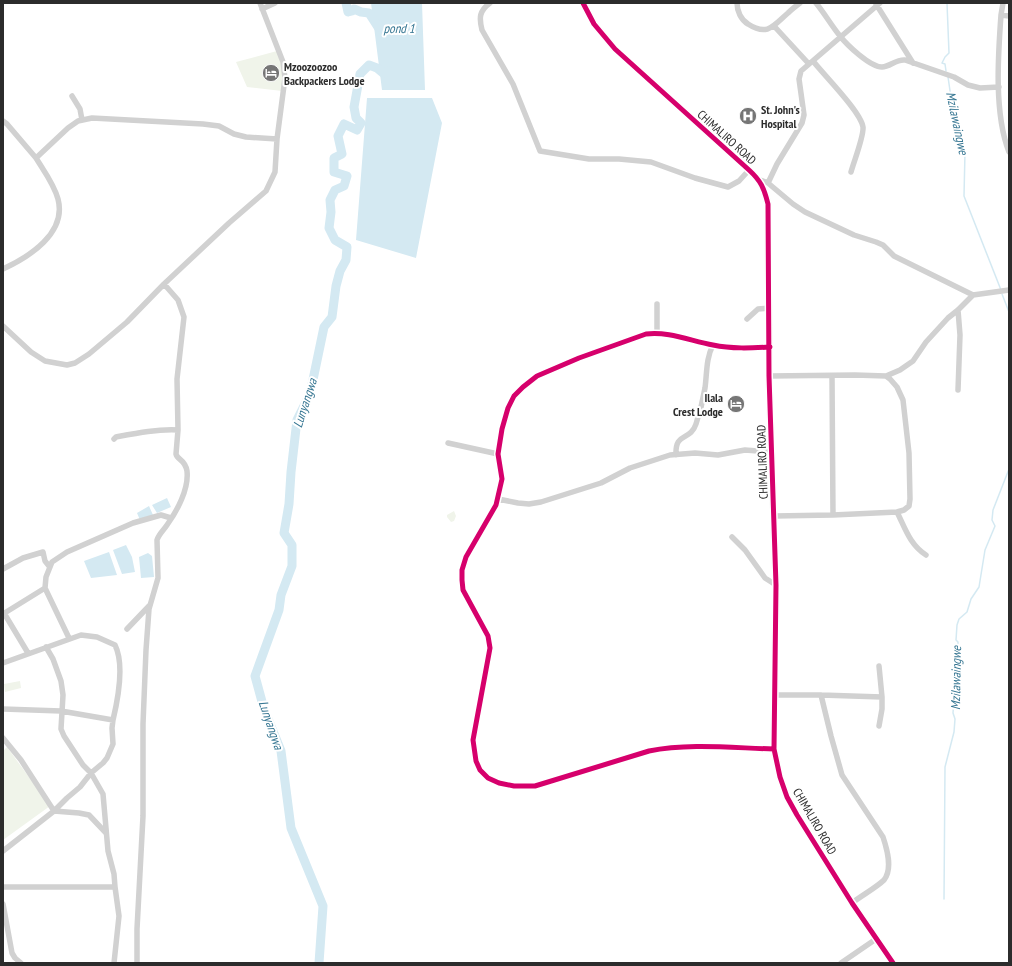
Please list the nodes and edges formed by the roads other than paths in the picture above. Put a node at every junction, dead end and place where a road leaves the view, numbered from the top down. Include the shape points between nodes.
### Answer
1 (275, 3) edge
2 (490, 3) edge
3 (583, 3) edge
4 (737, 3) edge
5 (800, 3) edge
6 (816, 3) edge
7 (1003, 3) edge
8 (878, 4) edge
9 (261, 6) edge
10 (1002, 15) junction
11 (1009, 16) edge
12 (774, 26) junction
13 (840, 37) junction
14 (811, 62) junction
15 (913, 63) junction
16 (999, 87) junction
17 (72, 96) dead end
18 (82, 120) junction
19 (3, 121) edge
20 (277, 139) junction
21 (1009, 152) edge
22 (36, 158) junction
23 (749, 170) junction
24 (851, 172) dead end
25 (760, 180) junction
26 (768, 183) junction
27 (3, 269) edge
28 (164, 284) junction
29 (1009, 290) edge
30 (973, 295) junction
31 (657, 304) dead end
32 (769, 308) junction
33 (958, 310) junction
34 (747, 319) dead end
35 (3, 326) edge
36 (657, 333) junction
37 (713, 345) junction
38 (770, 347) junction
39 (769, 376) junction
40 (832, 376) junction
41 (886, 376) junction
42 (958, 390) dead end
43 (178, 430) junction
44 (114, 439) dead end
45 (448, 443) dead end
46 (771, 452) junction
47 (498, 454) junction
48 (676, 455) junction
49 (498, 498) junction
50 (897, 512) junction
51 (833, 515) junction
52 (774, 516) junction
53 (171, 518) junction
54 (732, 537) dead end
55 (926, 554) dead end
56 (49, 566) junction
57 (3, 569) edge
58 (776, 585) junction
59 (45, 588) junction
60 (150, 605) junction
61 (3, 614) edge
62 (127, 628) dead end
63 (69, 638) junction
64 (46, 646) junction
65 (28, 653) junction
66 (3, 663) edge
67 (879, 666) dead end
68 (774, 695) junction
69 (821, 695) junction
70 (882, 697) junction
71 (3, 709) edge
72 (62, 711) junction
73 (113, 720) junction
74 (879, 726) dead end
75 (3, 738) edge
76 (774, 749) junction
77 (91, 772) junction
78 (54, 811) junction
79 (106, 833) junction
80 (3, 851) edge
81 (3, 887) edge
82 (115, 887) junction
83 (852, 903) junction
84 (3, 904) edge
85 (876, 938) junction
86 (21, 963) edge
87 (114, 963) edge
88 (137, 963) edge
89 (841, 963) edge
90 (893, 963) edge

1 - 9 street
2 - 23 street via 480,16 482,30 513,84 540,151 590,159 651,162 728,187 739,181
3 - 23 street, CHIMALIRO ROAD via 594,24 615,49
4 - 12 street via 741,18 754,28 762,30
5 - 12 street
6 - 13 street
7 - 10 street
8 - 13 street
8 - 15 street
9 - 20 street via 284,69
10 - 11 street
10 - 16 street
12 - 14 street
13 - 14 street
13 - 15 street via 874,66 886,66 902,60
14 - 24 street via 856,112 862,124 862,133
14 - 26 street via 799,75 804,114 802,123
15 - 16 street via 954,77 968,85 980,88
16 - 21 street via 1001,120
17 - 18 street via 80,109
18 - 20 street via 101,118 203,124 219,126 246,137
18 - 22 street via 68,128
19 - 22 street
20 - 28 street via 275,172 266,191
22 - 27 street via 58,199 58,220 55,228 38,247
23 - 25 street, CHIMALIRO ROAD
25 - 26 street
25 - 32 street, CHIMALIRO ROAD via 768,204
26 - 30 street via 805,212 854,235 883,245 894,256
28 - 35 street via 127,322 75,363 67,365 45,361 31,352
28 - 43 street via 178,300 184,317 177,379
29 - 30 street
30 - 33 street
31 - 36 street
32 - 34 street via 758,309
32 - 38 street, CHIMALIRO ROAD
33 - 41 street via 926,342 913,361
33 - 42 street
36 - 37 street
36 - 47 street via 646,334 579,358 537,376 514,396 508,408
37 - 38 street via 736,348
37 - 48 street via 708,359 703,401 696,423 692,432 678,441
38 - 39 street, CHIMALIRO ROAD
39 - 40 street
39 - 46 street, CHIMALIRO ROAD
40 - 41 street
40 - 51 street
41 - 50 street via 897,387 903,400 908,453 909,506
43 - 44 street via 149,431
43 - 53 street via 176,456 184,463 187,471 182,499
45 - 47 street
46 - 48 street via 745,450 718,455
46 - 52 street, CHIMALIRO ROAD
47 - 49 street via 502,479
48 - 49 street via 634,467 601,483 541,502 518,503
49 - 76 street via 466,557 462,570 462,590 488,636 490,648 473,740 476,761 488,778 514,786 535,786 664,748
50 - 51 street
50 - 55 street via 913,545
51 - 52 street
52 - 58 street, CHIMALIRO ROAD
53 - 56 street via 160,515 133,523 67,552
53 - 60 street via 157,540 158,578
54 - 58 street via 746,550 765,578
56 - 57 street via 43,552
56 - 59 street
58 - 68 street, CHIMALIRO ROAD
59 - 61 street
59 - 63 street
60 - 62 street
60 - 88 street via 143,724 143,816
61 - 65 street
63 - 64 street
63 - 73 street via 87,635 115,645 120,667 118,698
64 - 65 street
64 - 72 street via 61,681
65 - 66 street
67 - 70 street
68 - 69 street
68 - 76 street, CHIMALIRO ROAD
69 - 70 street
69 - 83 street via 842,775 883,837 887,848 888,872 884,879
70 - 74 street
71 - 72 street
72 - 73 street
72 - 77 street via 61,729 64,736 83,765
73 - 77 street via 114,738 111,752 103,763
75 - 78 street via 21,760
76 - 83 street, CHIMALIRO ROAD via 787,797
77 - 78 street
77 - 79 street via 103,794
78 - 79 street via 89,815
78 - 80 street
79 - 82 street
81 - 82 street
82 - 87 street via 118,916
83 - 85 street, CHIMALIRO ROAD
84 - 86 street via 12,953
85 - 89 street
85 - 90 street, CHIMALIRO ROAD

